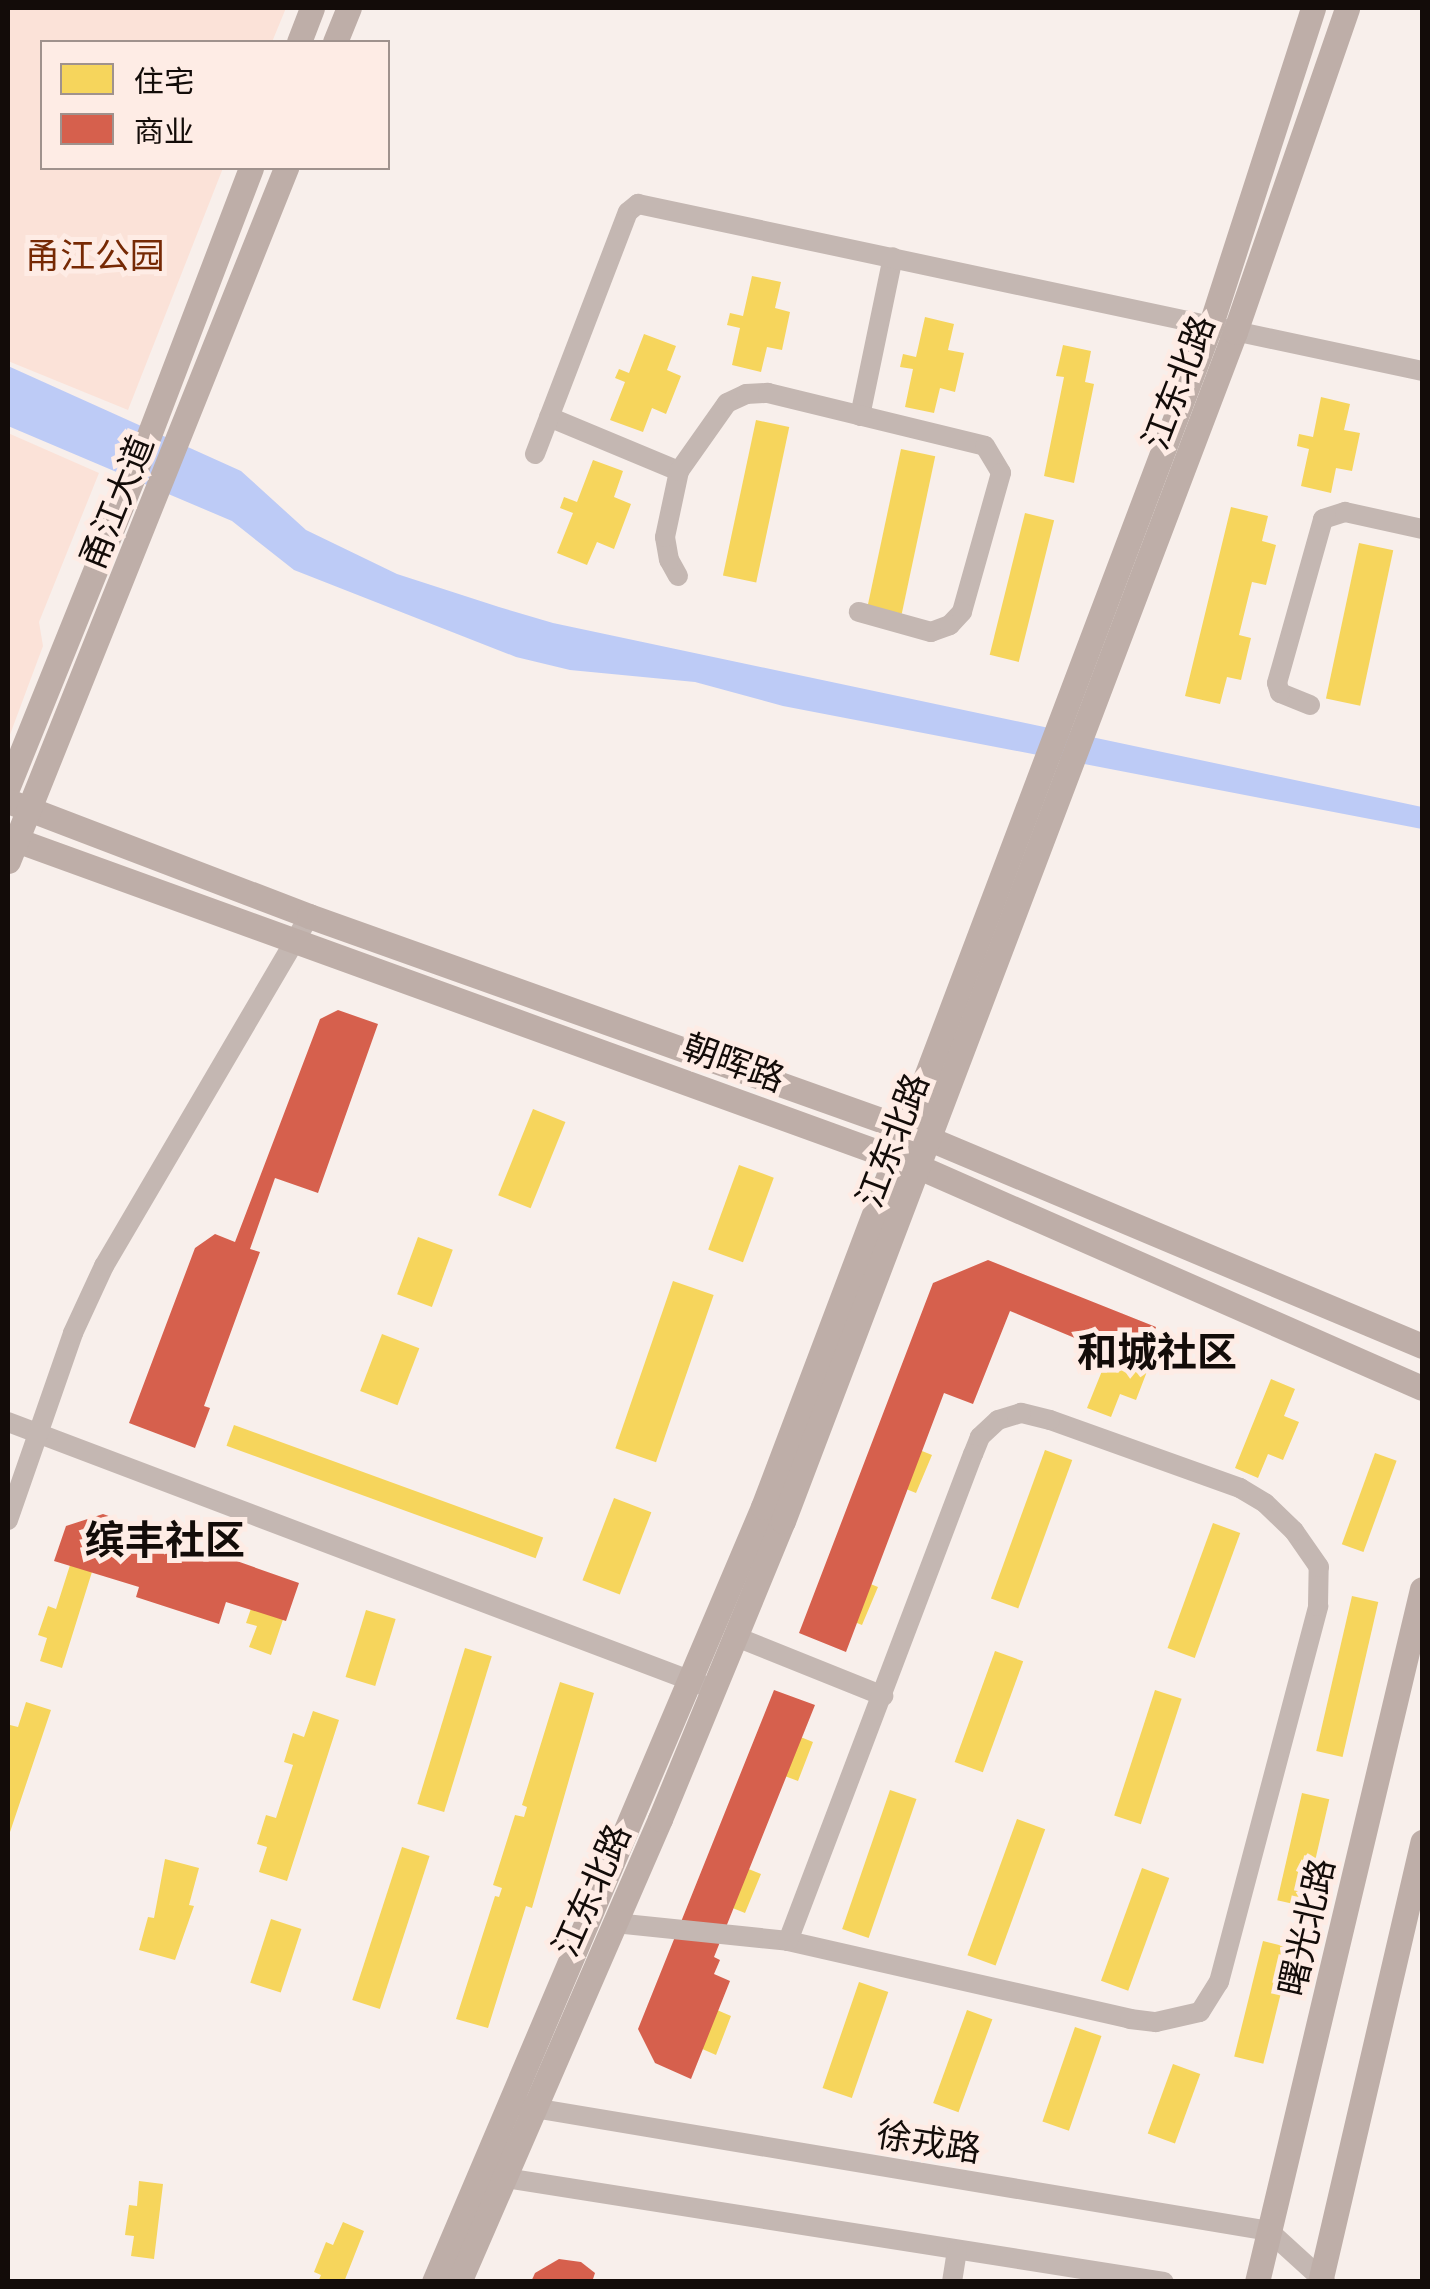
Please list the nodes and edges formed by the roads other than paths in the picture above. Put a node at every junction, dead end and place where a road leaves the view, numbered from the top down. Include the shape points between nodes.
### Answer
1 (312, 8) edge
2 (348, 8) edge
3 (1313, 8) edge
4 (1348, 8) edge
5 (300, 40) edge
6 (336, 40) edge
7 (251, 170) edge
8 (285, 170) edge
9 (893, 257) junction
10 (1223, 328) junction
11 (1422, 371) edge
12 (860, 416) junction
13 (549, 418) junction
14 (535, 454) dead end
15 (680, 471) junction
16 (1422, 529) edge
17 (678, 576) dead end
18 (859, 612) dead end
19 (1083, 694) junction
20 (1310, 705) dead end
21 (8, 786) edge
22 (18, 805) edge
23 (10, 846) edge
24 (309, 916) junction
25 (294, 940) junction
26 (918, 1134) junction
27 (907, 1163) junction
28 (1422, 1346) edge
29 (1422, 1388) edge
30 (8, 1422) edge
31 (36, 1432) junction
32 (8, 1520) edge
33 (1422, 1589) edge
34 (734, 1636) junction
35 (702, 1685) junction
36 (883, 1696) junction
37 (1422, 1842) edge
38 (615, 1923) junction
39 (788, 1941) junction
40 (522, 2106) junction
41 (493, 2176) junction
42 (1269, 2231) junction
43 (957, 2250) junction
44 (1319, 2281) edge
45 (434, 2282) edge
46 (459, 2282) edge
47 (952, 2282) edge
48 (1164, 2282) edge
49 (1256, 2282) edge

1 - 5 main road
2 - 6 main road
3 - 10 main road, 江东北路
4 - 10 main road, 江东北路
7 - 21 main road, 甬江大道
8 - 22 main road, 甬江大道 via 154,501
9 - 10 street
9 - 12 street
9 - 13 street via 638,204 628,212
10 - 11 street
10 - 19 main road, 江东北路
12 - 15 street via 746,394 727,402
12 - 18 street via 984,446 1000,473 967,602 950,626 931,632
13 - 14 street
13 - 15 street
15 - 17 street via 665,537
16 - 20 street via 1345,512 1323,519 1278,684 1280,693
19 - 26 main road, 江东北路 via 1041,771
19 - 26 main road, 江东北路 via 1074,761
22 - 23 main road, 甬江大道
22 - 24 main road, 朝晖路
23 - 25 main road, 朝晖路
24 - 25 street
24 - 26 main road, 朝晖路
25 - 27 main road, 朝晖路
25 - 31 street via 104,1266
26 - 27 main road, 江东北路
26 - 28 main road, 朝晖路
27 - 29 main road, 朝晖路
27 - 34 main road, 江东北路
27 - 35 main road, 江东北路
30 - 31 street
31 - 32 street
31 - 35 street
33 - 42 main road, 曙光北路
34 - 35 main road, 江东北路
34 - 36 street
35 - 38 main road, 江东北路
35 - 40 main road, 江东北路
36 - 39 street
36 - 39 street via 980,1437 998,1420 1021,1413 1240,1488 1294,1530 1319,1567 1318,1606 1220,1982 1200,2012 1156,2022 1130,2019
37 - 44 main road
38 - 39 street
38 - 40 main road, 江东北路
40 - 41 main road, 江东北路
40 - 42 street, 徐戎路
41 - 43 street
41 - 45 main road, 江东北路
41 - 46 main road, 江东北路
42 - 44 street
42 - 49 main road, 曙光北路
43 - 47 street
43 - 48 street

